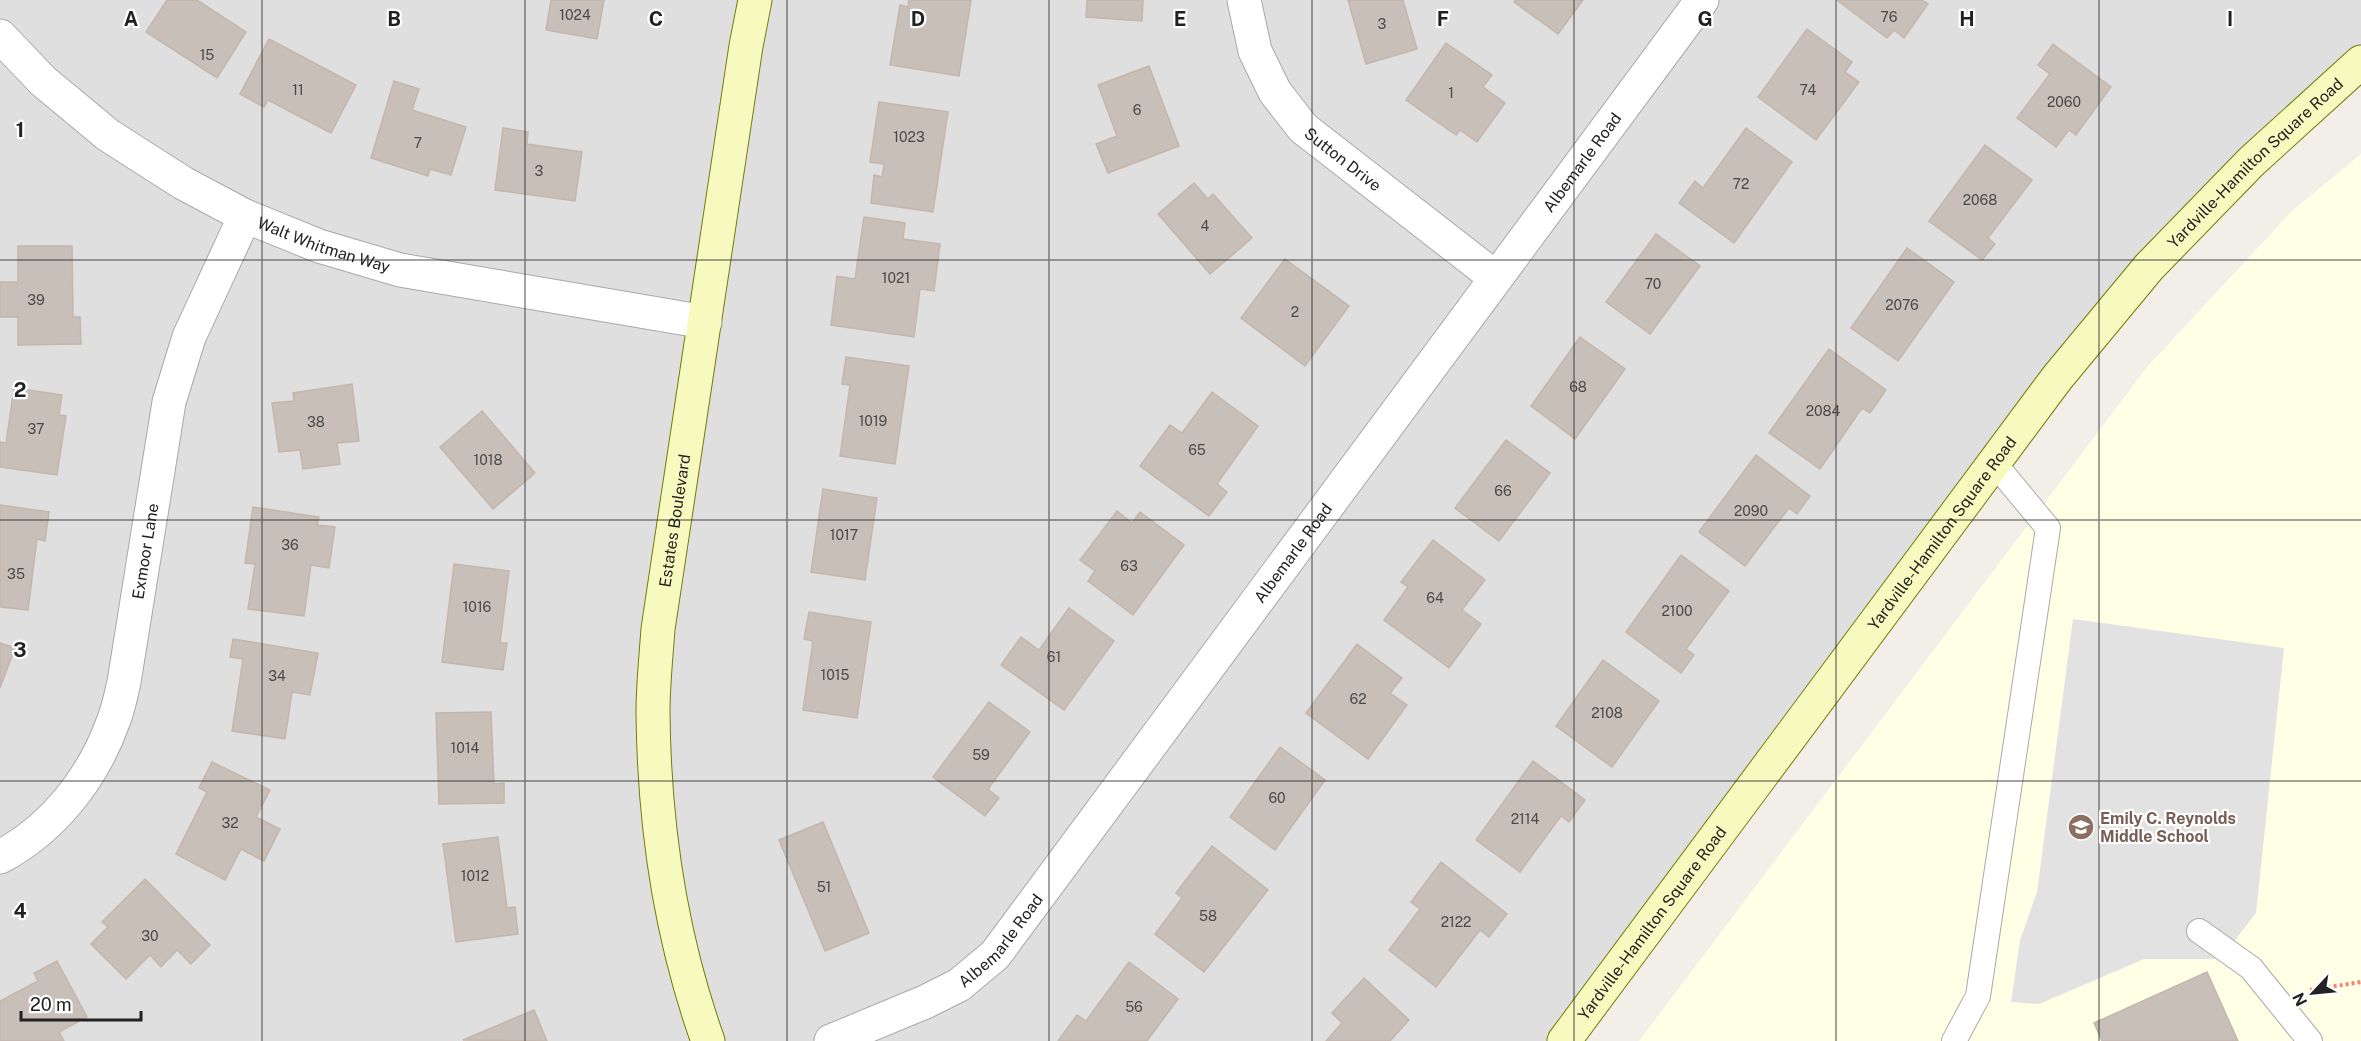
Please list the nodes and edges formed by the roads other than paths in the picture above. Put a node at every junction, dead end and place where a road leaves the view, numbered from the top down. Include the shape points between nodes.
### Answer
1 (755, 0) edge
2 (1244, 0) edge
3 (1702, 0) edge
4 (0, 36) edge
5 (2361, 62) edge
6 (245, 216) junction
7 (1497, 278) junction
8 (705, 322) junction
9 (1994, 463) junction
10 (0, 857) edge
11 (2199, 931) dead end
12 (708, 1041) edge
13 (831, 1041) edge
14 (1564, 1041) edge
15 (1954, 1041) edge
16 (2310, 1041) edge

1 - 8 street, Estates Boulevard
2 - 7 street, Sutton Drive via 1255,51 1275,92 1303,128
3 - 7 street, Albemarle Road
4 - 6 street, Walt Whitman Way via 43,81 108,135 183,183
5 - 9 street, Yardville-Hamilton Square Road via 2251,162 2149,267 2057,378
6 - 8 street, Walt Whitman Way via 319,246 400,270
6 - 10 street, Exmoor Lane via 189,337 169,402 124,682 113,722 91,770 58,812 18,847
7 - 13 street, Albemarle Road via 995,954 959,985
8 - 12 street, Estates Boulevard via 658,629 653,710 656,807 669,903 692,997
9 - 14 street, Yardville-Hamilton Square Road
9 - 15 lane via 2048,528 1978,996
11 - 16 lane via 2251,968

